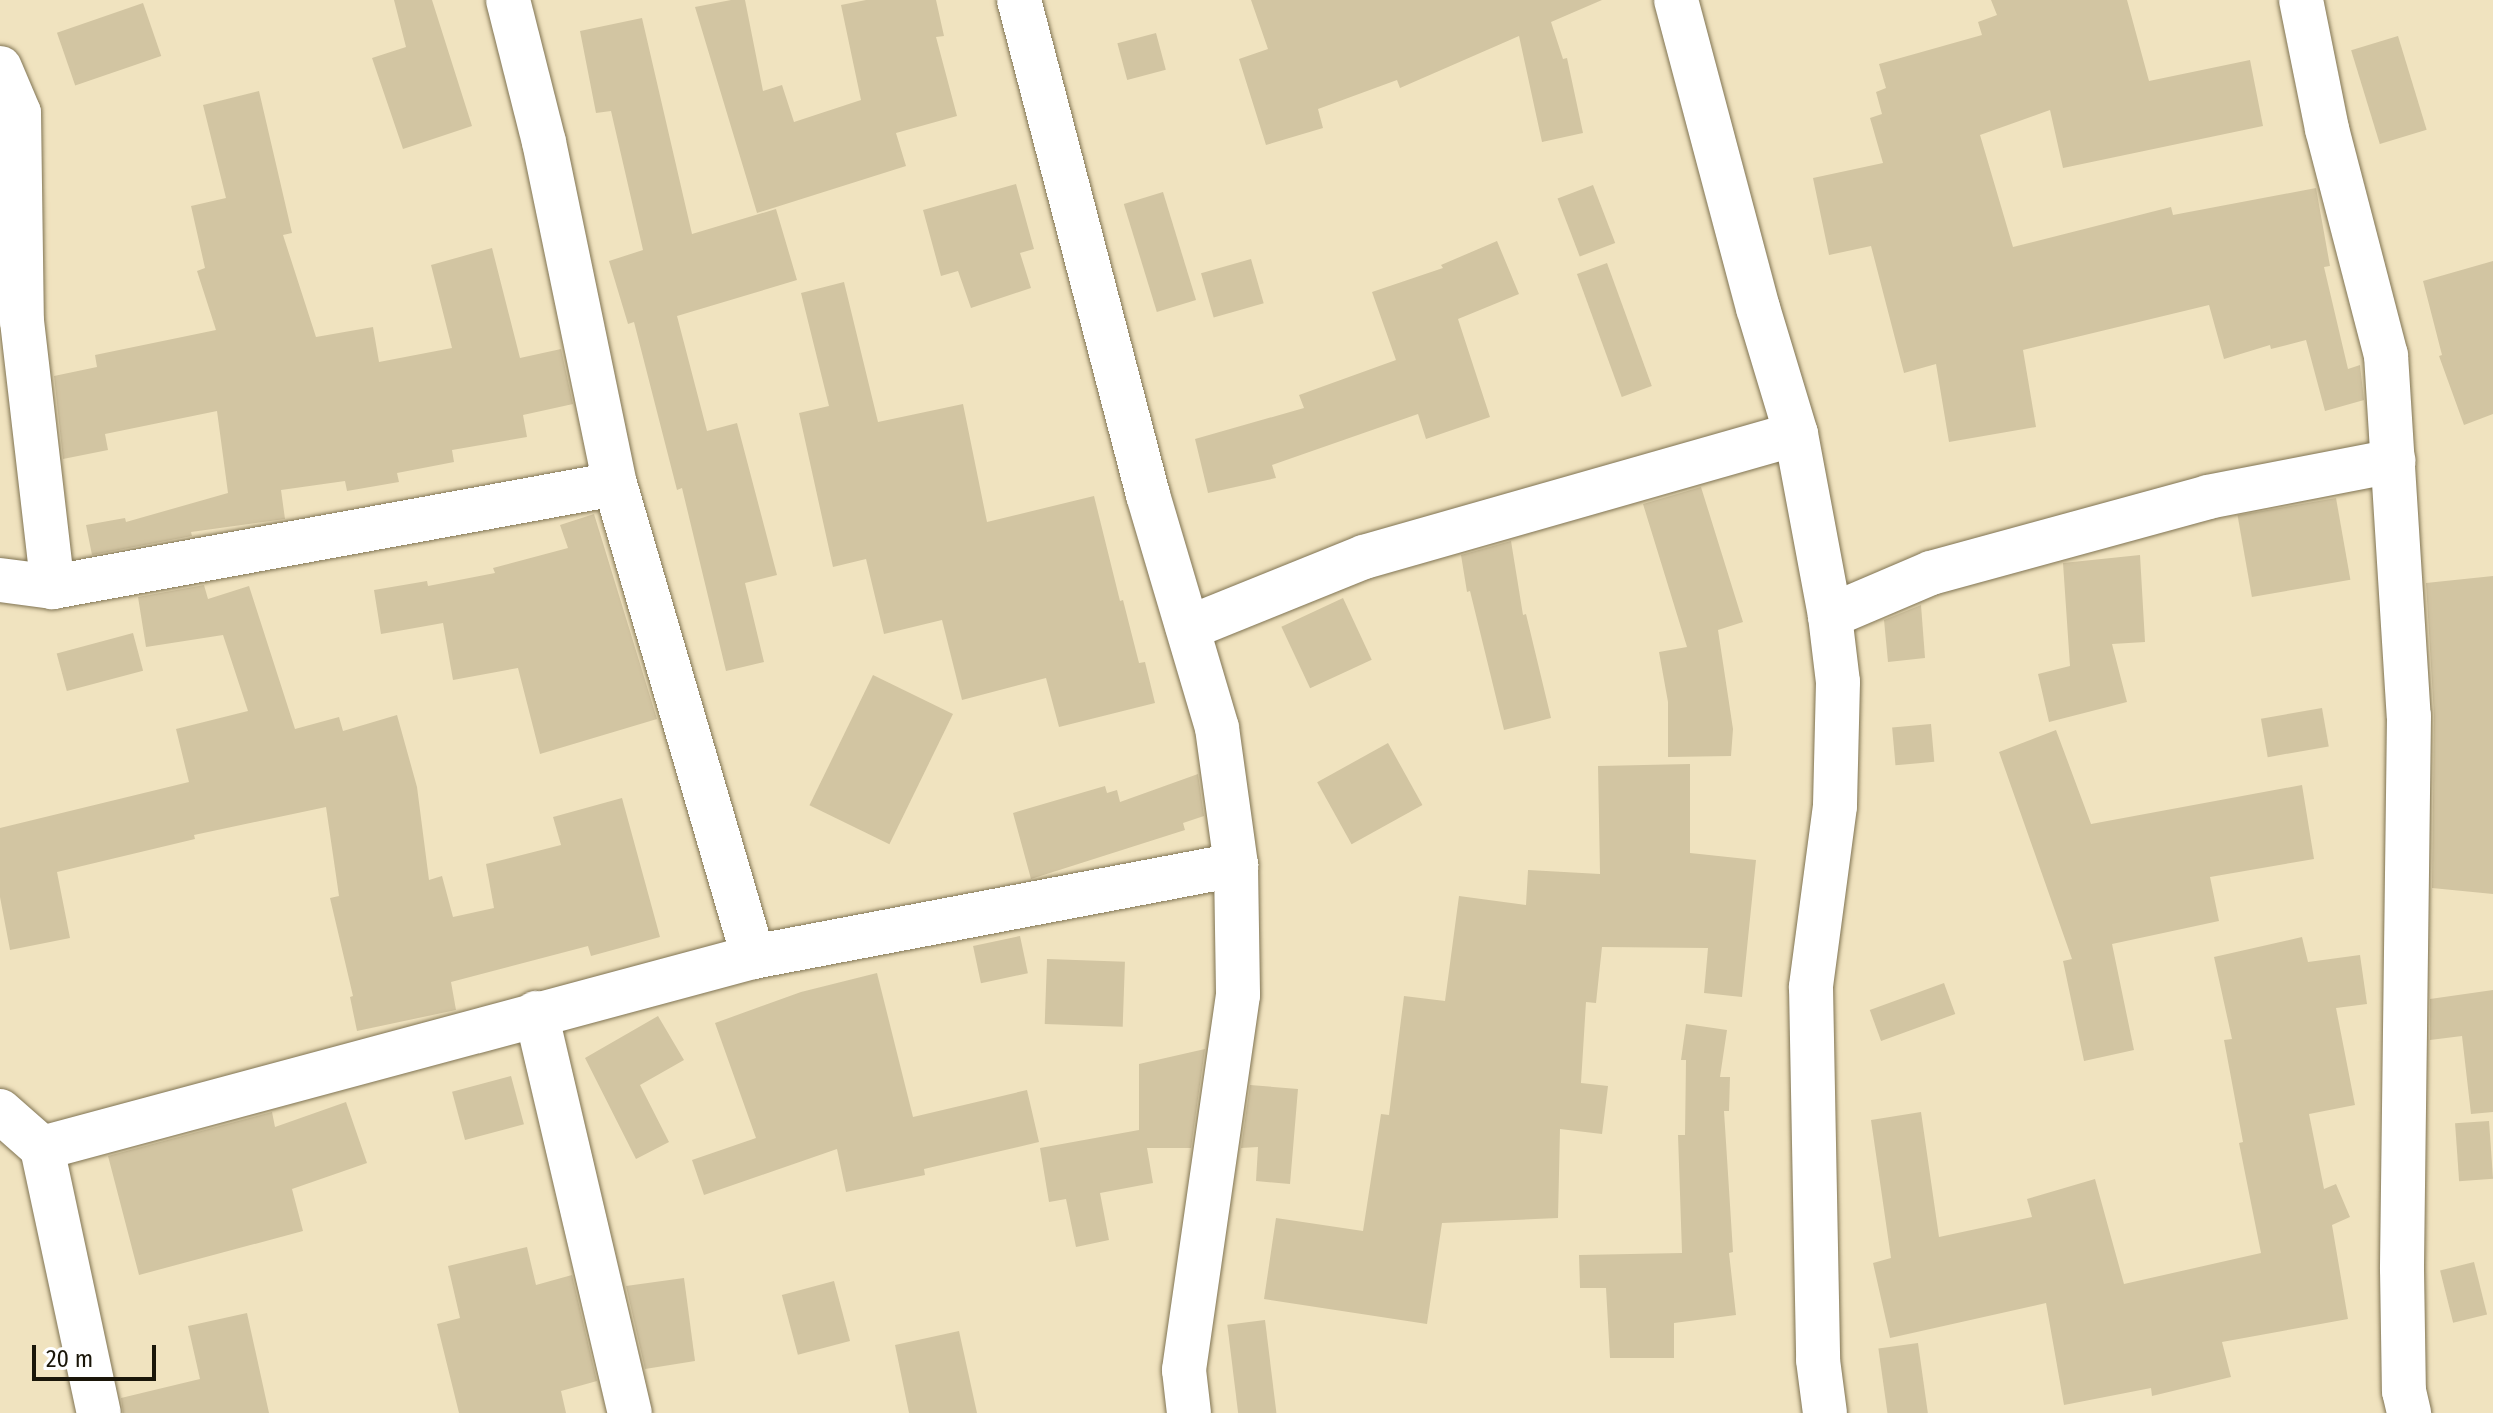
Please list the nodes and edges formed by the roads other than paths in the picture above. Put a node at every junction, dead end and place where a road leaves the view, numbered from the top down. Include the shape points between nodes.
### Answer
1 (508, 0) edge
2 (1019, 0) edge
3 (1676, 0) edge
4 (2301, 0) edge
5 (0, 68) edge
6 (1796, 434) junction
7 (2394, 461) junction
8 (615, 484) junction
9 (0, 580) edge
10 (53, 587) junction
11 (1830, 616) junction
12 (1188, 628) junction
13 (1236, 865) junction
14 (753, 957) junction
15 (536, 1013) junction
16 (0, 1111) edge
17 (42, 1148) junction
18 (99, 1413) edge
19 (630, 1413) edge
20 (1189, 1413) edge
21 (1825, 1413) edge
22 (2409, 1413) edge

1 - 8 street via 544,142
2 - 12 street via 1148,495
3 - 6 street
4 - 7 street via 2327,129 2386,355
5 - 10 street via 19,113 22,321
6 - 11 street
6 - 12 street via 1364,557
7 - 11 street via 2208,497 1931,573
7 - 22 street via 2409,716 2402,1269
8 - 10 street
8 - 14 street
9 - 10 street
11 - 21 street via 1838,682 1835,806 1811,987 1818,1360
12 - 13 street via 1217,728
13 - 14 street
13 - 20 street via 1238,995 1184,1370
14 - 15 street
15 - 17 street
15 - 19 street
16 - 17 street
17 - 18 street

